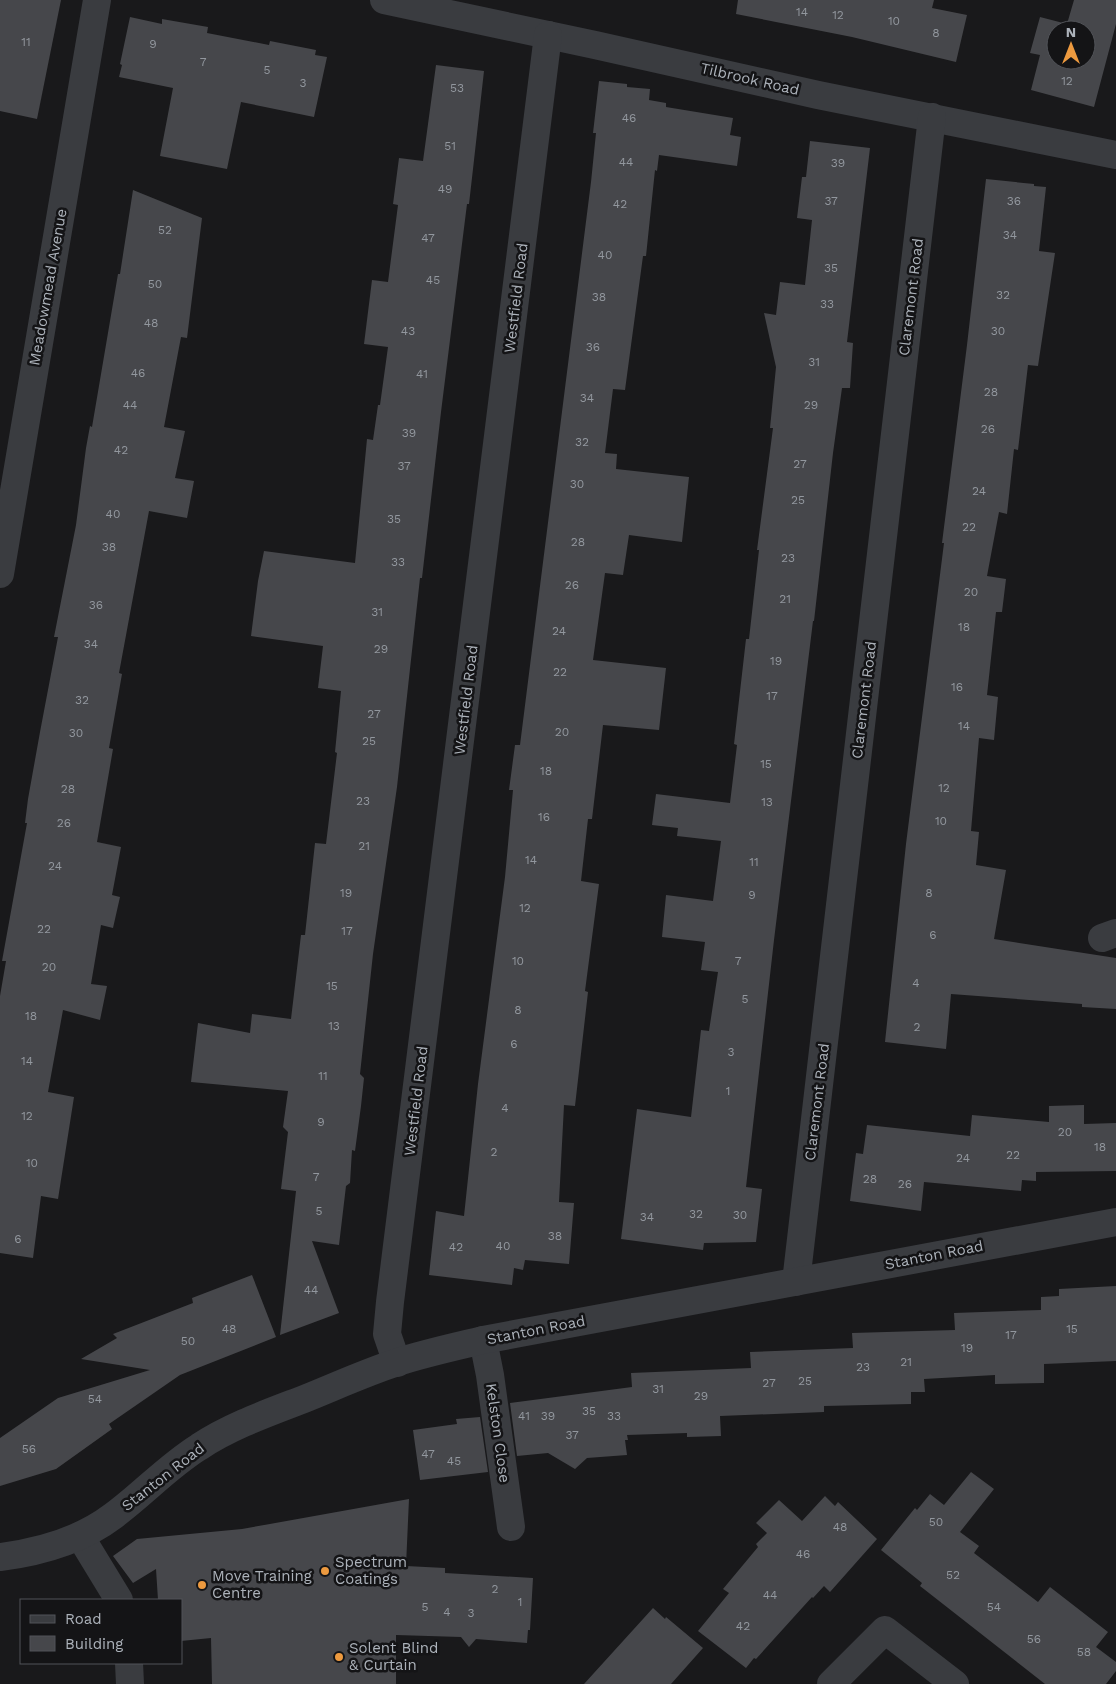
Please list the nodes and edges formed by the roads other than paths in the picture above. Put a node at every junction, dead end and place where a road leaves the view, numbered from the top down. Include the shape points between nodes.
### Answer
1 (98, 0) edge
2 (384, 0) edge
3 (548, 35) junction
4 (932, 117) junction
5 (1116, 155) edge
6 (0, 574) edge
7 (1116, 1222) edge
8 (796, 1282) junction
9 (482, 1340) junction
10 (397, 1363) junction
11 (511, 1527) dead end
12 (80, 1536) junction
13 (0, 1557) edge
14 (118, 1599) edge
15 (129, 1664) edge
16 (130, 1684) edge
17 (831, 1684) edge
18 (955, 1684) edge

1 - 6 street, Meadowmead Avenue
2 - 3 street, Tilbrook Road
3 - 4 street, Tilbrook Road
3 - 10 street, Westfield Road via 390,1302 387,1334
4 - 5 street, Tilbrook Road
4 - 8 street, Claremont Road
7 - 8 street, Stanton Road
8 - 9 street, Stanton Road
9 - 10 street, Stanton Road
9 - 11 street, Kelston Close via 490,1375
10 - 12 street, Stanton Road via 262,1415 199,1446 112,1517
12 - 13 street, Stanton Road via 24,1554
12 - 14 street
15 - 16 street
17 - 18 street via 885,1630

